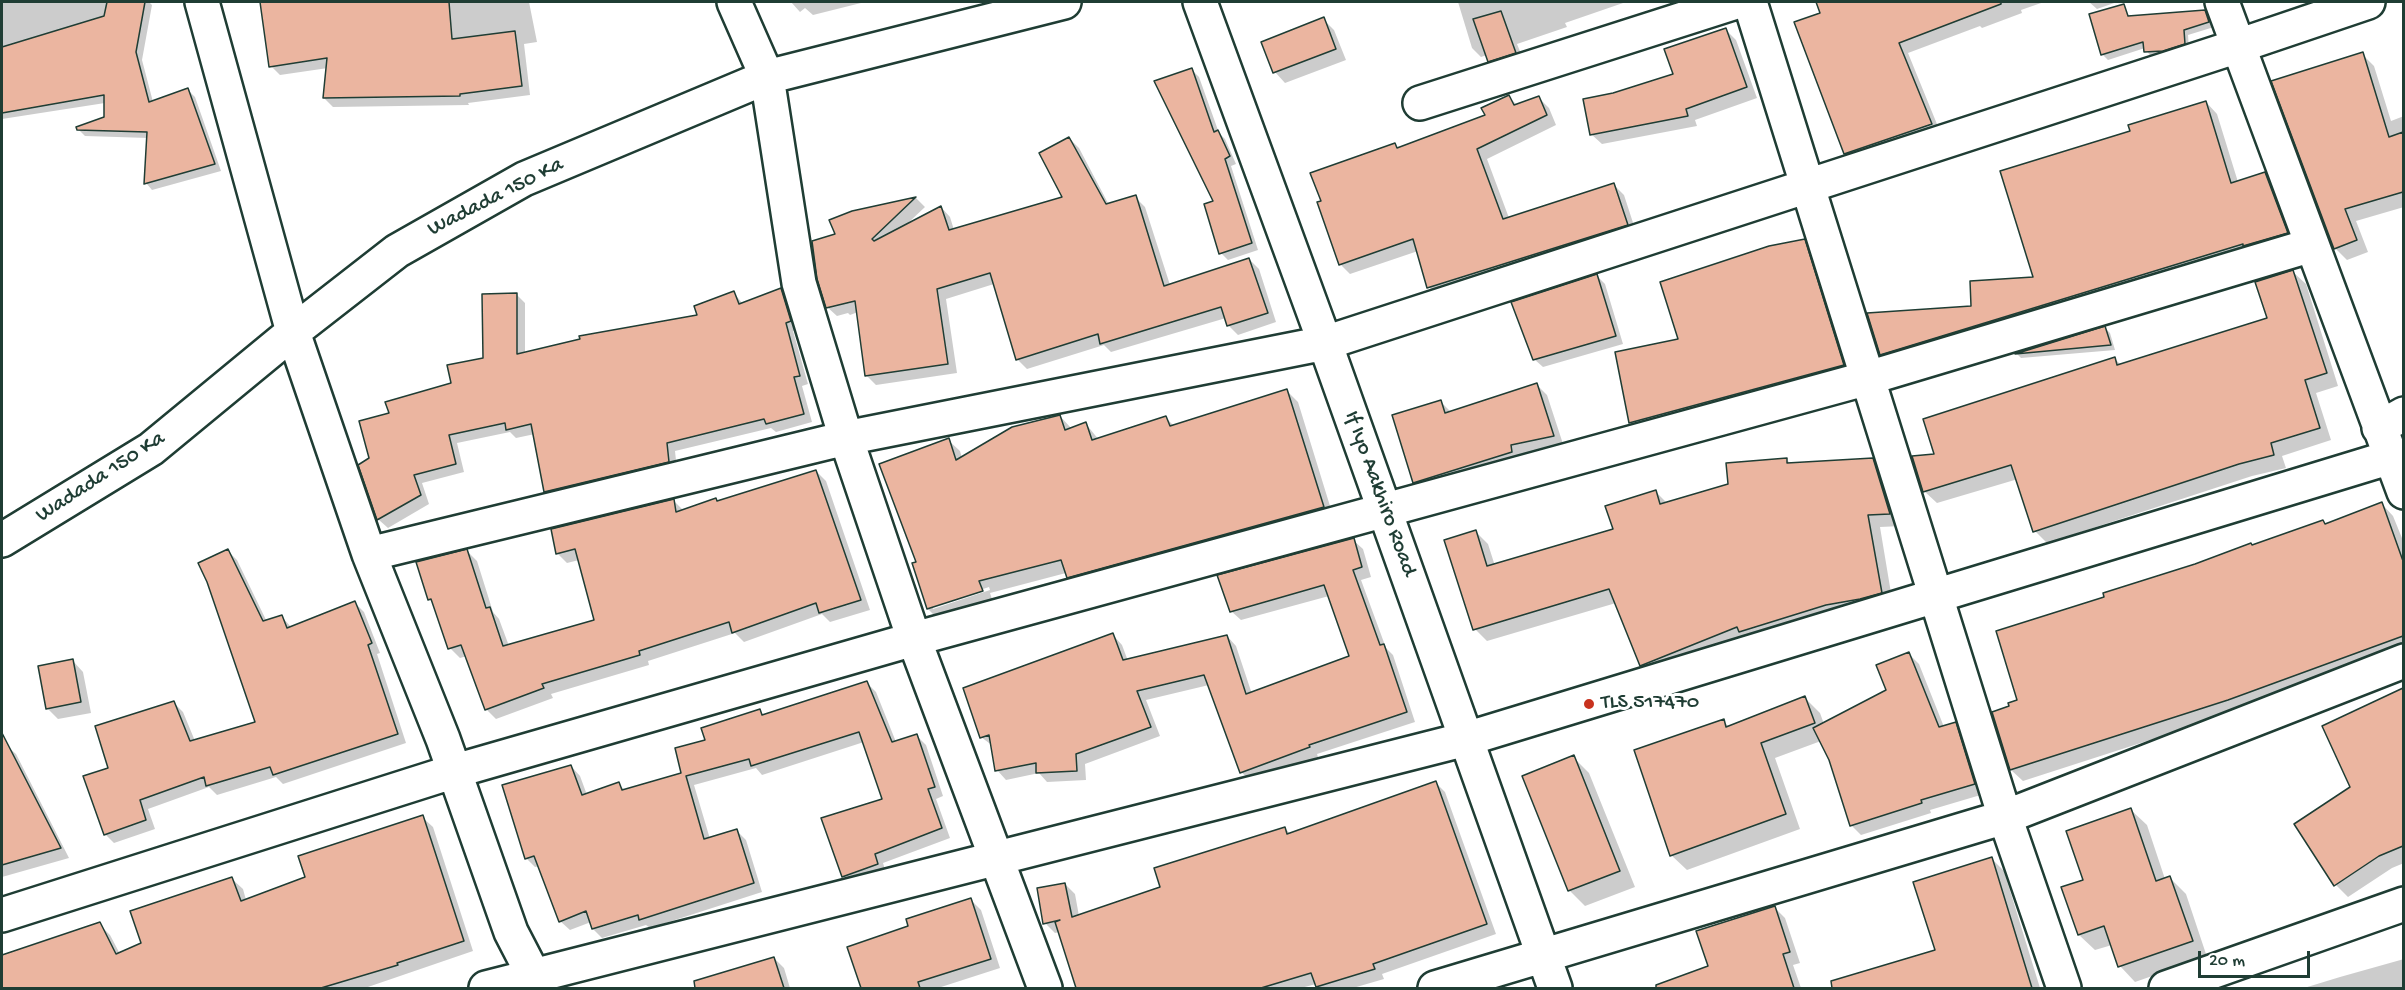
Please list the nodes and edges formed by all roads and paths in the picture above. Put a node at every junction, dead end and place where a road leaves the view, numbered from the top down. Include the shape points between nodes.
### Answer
1 (202, 2) edge
2 (734, 2) edge
3 (1064, 2) edge
4 (1200, 2) edge
5 (1736, 2) edge
6 (1750, 2) edge
7 (2222, 2) edge
8 (2368, 2) edge
9 (2238, 46) junction
10 (767, 76) junction
11 (1420, 103) dead end
12 (1807, 185) junction
13 (2312, 245) junction
14 (293, 332) junction
15 (1325, 343) junction
16 (1868, 378) junction
17 (2391, 433) edge
18 (846, 438) junction
19 (2403, 492) edge
20 (1385, 510) junction
21 (2, 540) edge
22 (369, 554) junction
23 (1937, 596) junction
24 (914, 639) junction
25 (2403, 661) edge
26 (1466, 739) junction
27 (455, 771) junction
28 (2005, 817) junction
29 (997, 859) junction
30 (2403, 904) edge
31 (2, 915) edge
32 (1544, 957) junction
33 (536, 982) edge
34 (486, 988) edge
35 (1045, 988) edge
36 (1435, 988) edge
37 (1555, 988) edge
38 (2064, 988) edge
39 (2166, 988) edge

1 - 14 street
2 - 10 street
3 - 10 street, Wadada 150 Ka
4 - 15 street, If Iyo Aakhiro Road
5 - 11 street
6 - 12 street
7 - 9 street
8 - 9 street
9 - 12 street
9 - 13 street
10 - 14 street, Wadada 150 Ka via 524,179 397,251
10 - 18 street via 799,283
12 - 15 street
12 - 16 street
13 - 16 street
13 - 17 street
14 - 21 street, Wadada 150 Ka via 151,449
14 - 22 street
15 - 18 street
15 - 20 street, If Iyo Aakhiro Road
16 - 20 street
16 - 23 street
17 - 19 street
17 - 23 street
18 - 22 street
18 - 24 street
20 - 24 street
20 - 26 street, If Iyo Aakhiro Road
22 - 27 street
23 - 26 street
23 - 28 street
24 - 27 street
24 - 29 street
25 - 28 street
26 - 29 street
26 - 32 street, If Iyo Aakhiro Road
27 - 31 street
27 - 33 street via 511,932
28 - 32 street
28 - 38 street
29 - 33 street
29 - 35 street
30 - 39 street
32 - 36 street
32 - 37 street, If Iyo Aakhiro Road
33 - 34 street

